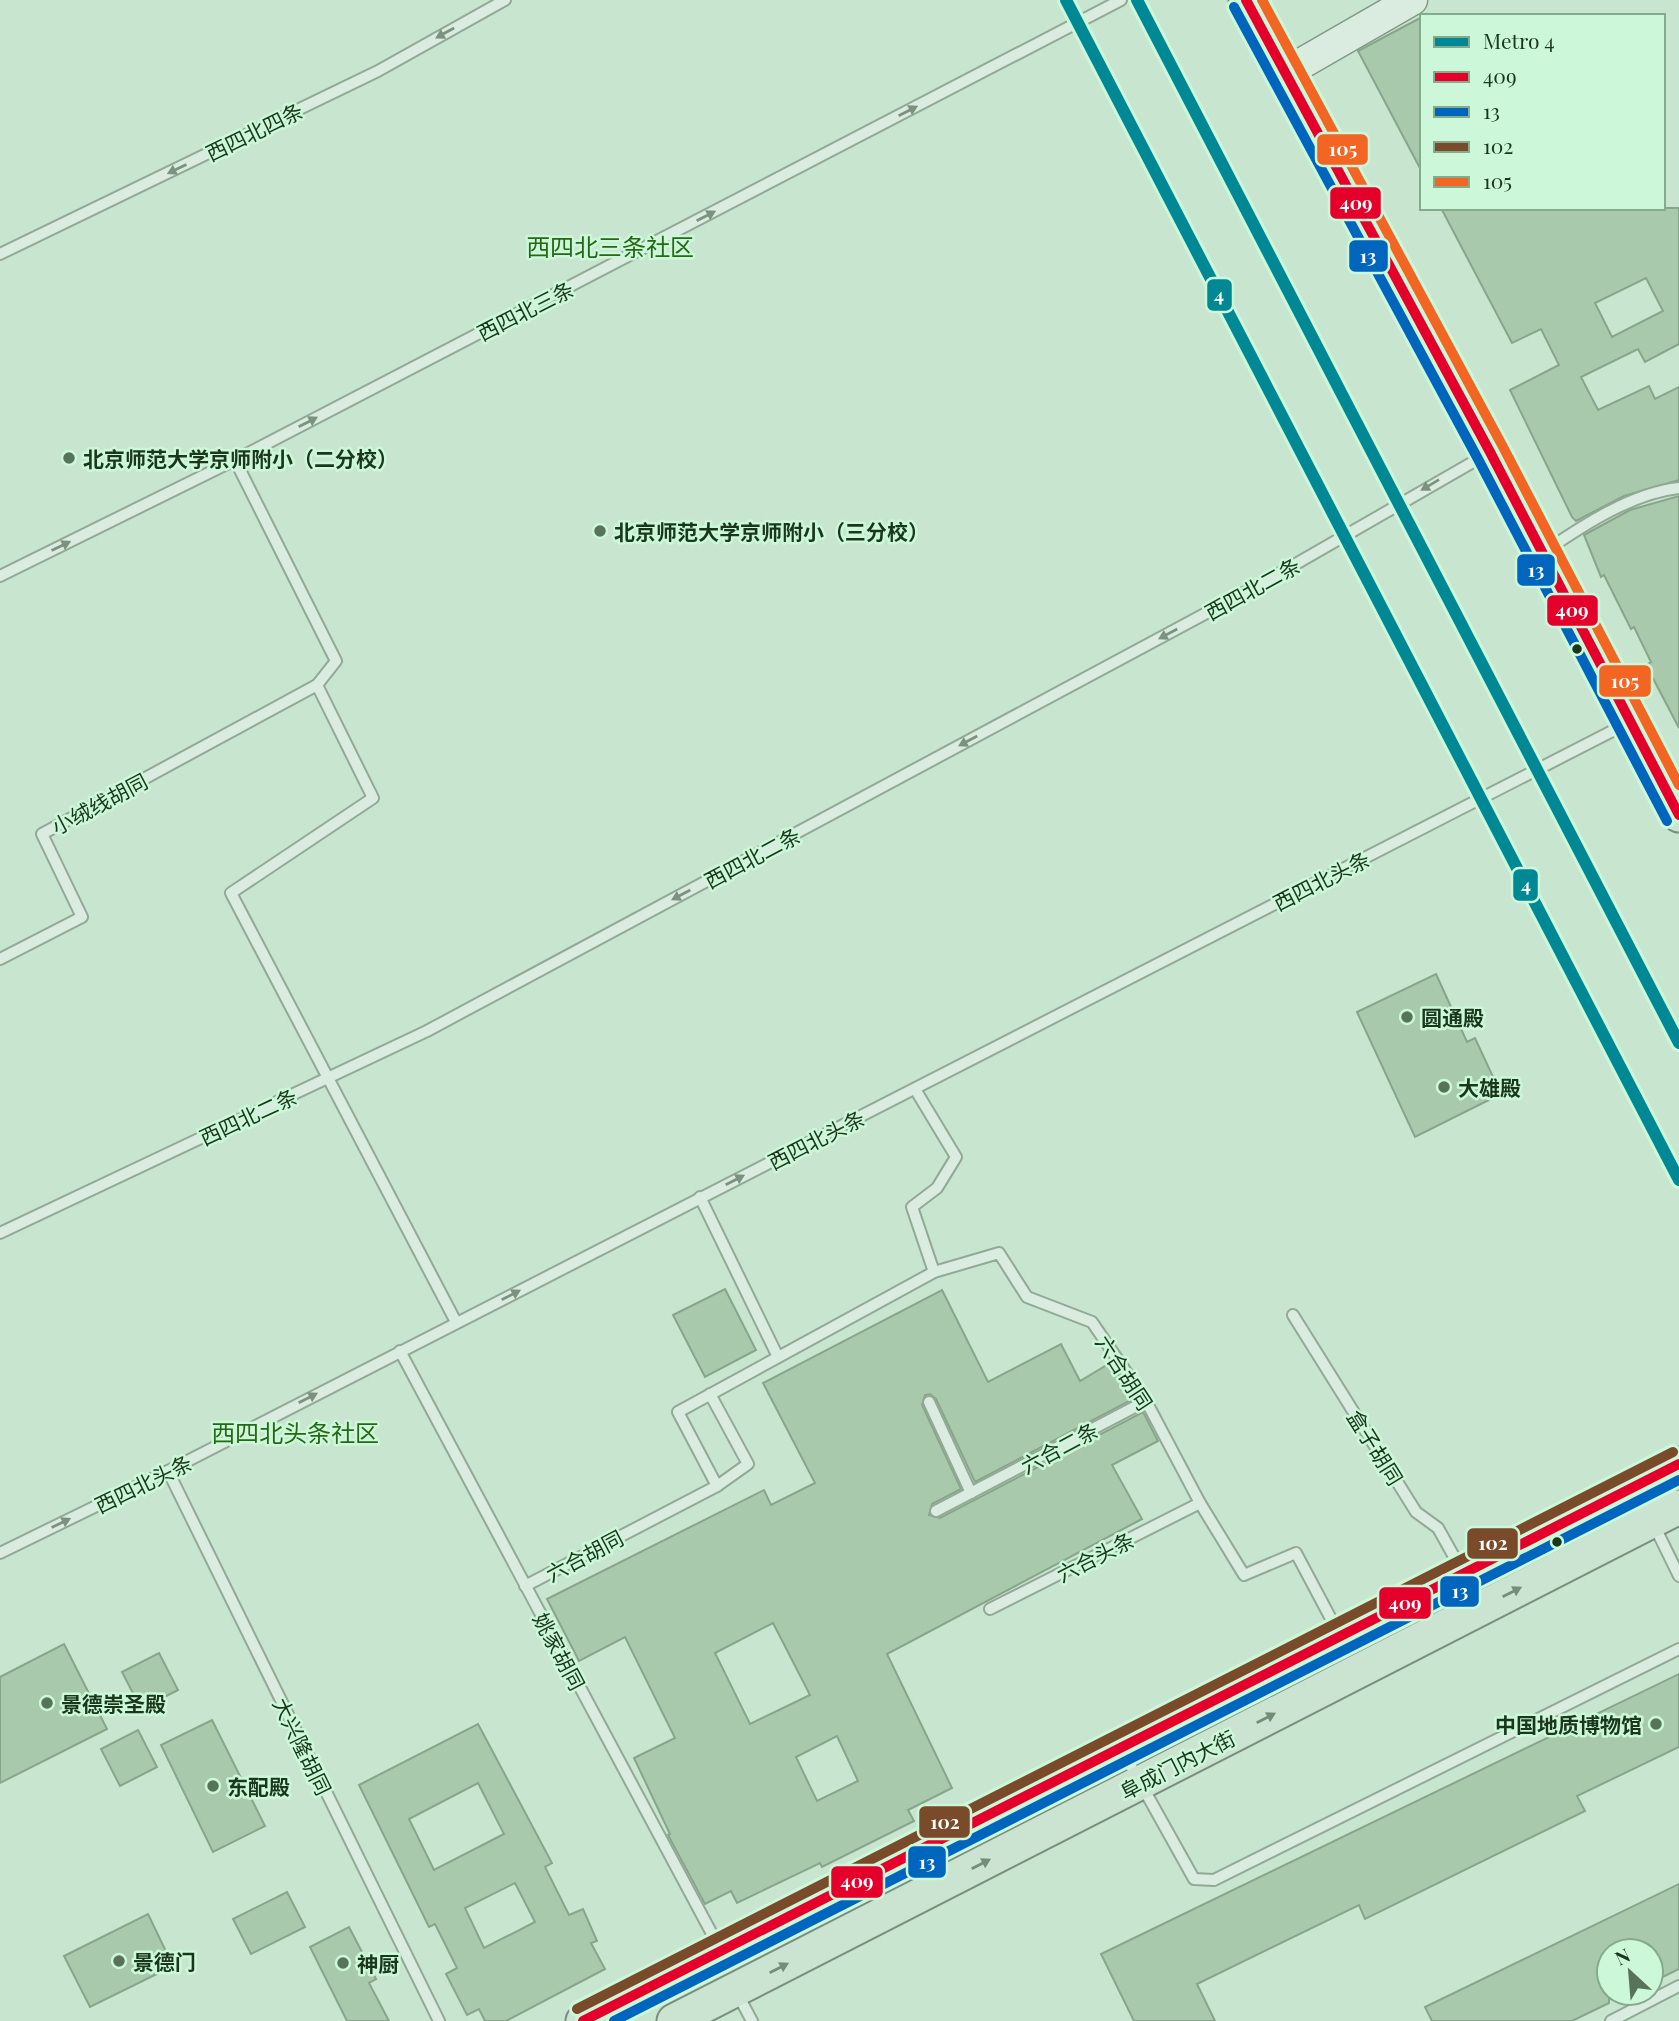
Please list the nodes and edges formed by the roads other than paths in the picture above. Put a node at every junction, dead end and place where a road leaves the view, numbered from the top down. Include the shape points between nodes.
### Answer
1 (505, 0) edge
2 (1121, 0) edge
3 (1246, 0) edge
4 (1412, 0) edge
5 (1285, 73) junction
6 (0, 254) edge
7 (1490, 452) junction
8 (235, 460) junction
9 (1679, 488) edge
10 (1541, 554) junction
11 (0, 576) edge
12 (317, 685) junction
13 (1631, 722) junction
14 (1679, 815) edge
15 (0, 959) edge
16 (326, 1079) junction
17 (915, 1089) junction
18 (701, 1197) junction
19 (0, 1233) edge
20 (934, 1272) junction
21 (1293, 1315) dead end
22 (456, 1322) junction
23 (400, 1351) junction
24 (778, 1357) junction
25 (710, 1394) junction
26 (1146, 1401) junction
27 (929, 1402) dead end
28 (1679, 1464) edge
29 (167, 1471) junction
30 (717, 1486) junction
31 (971, 1493) junction
32 (1200, 1503) junction
33 (936, 1511) dead end
34 (1665, 1514) edge
35 (0, 1553) edge
36 (1464, 1574) junction
37 (1679, 1576) edge
38 (525, 1586) junction
39 (990, 1609) dead end
40 (1340, 1637) junction
41 (1679, 1649) edge
42 (1121, 1748) junction
43 (1140, 1783) junction
44 (721, 1951) junction
45 (1679, 1986) edge
46 (735, 1990) junction
47 (439, 2021) edge
48 (583, 2021) edge
49 (674, 2021) edge
50 (752, 2021) edge
51 (1611, 2021) edge

1 -> 6 lane, 西四北四条 via 378,71
8 -> 2 lane, 西四北三条
3 - 5 main road
4 - 5 street
5 - 7 main road
7 - 10 main road
7 -> 16 lane, 西四北二条 via 1268,580 427,1031
11 -> 8 lane, 西四北三条
8 - 12 lane via 336,661
9 - 10 lane via 1656,491 1573,532
10 - 13 main road
12 - 15 lane, 小绒线胡同 via 42,834 82,917
12 - 16 lane via 373,798 231,893
13 - 14 main road
13 - 17 lane, 西四北头条
16 - 19 lane, 西四北二条
16 - 22 lane
18 -> 17 lane, 西四北头条
17 - 20 lane via 956,1157 937,1188 912,1207
22 -> 18 lane, 西四北头条
18 - 24 lane
20 - 24 lane, 六合胡同
20 - 26 lane, 六合胡同 via 999,1252 1027,1297 1092,1322
21 - 36 lane, 盒子胡同 via 1416,1512 1438,1528
22 - 23 lane, 西四北头条
29 -> 23 lane, 西四北头条
23 - 38 lane, 姚家胡同
24 - 25 lane, 六合胡同
25 - 30 lane, 六合胡同 via 748,1464
25 - 30 lane, 六合胡同 via 678,1412
26 - 31 lane, 六合二条
26 - 32 lane, 六合胡同
27 - 31 lane
28 - 36 main road, 阜成门内大街
35 -> 29 lane, 西四北头条
29 - 47 lane, 大兴隆胡同
30 - 38 lane, 六合胡同
31 - 33 lane, 六合二条
32 - 39 lane, 六合头条
32 - 40 lane, 六合胡同 via 1244,1575 1296,1553
34 - 37 lane
43 -> 34 main road, 阜成门内大街
36 - 40 main road, 阜成门内大街
38 - 44 lane, 姚家胡同
40 - 42 main road, 阜成门内大街
41 - 43 lane via 1214,1880 1194,1879
42 - 43 lane
42 - 44 main road, 阜成门内大街
46 -> 43 main road, 阜成门内大街
44 - 48 main road, 阜成门内大街
45 - 51 lane
46 - 49 main road, 阜成门内大街
46 - 50 lane

